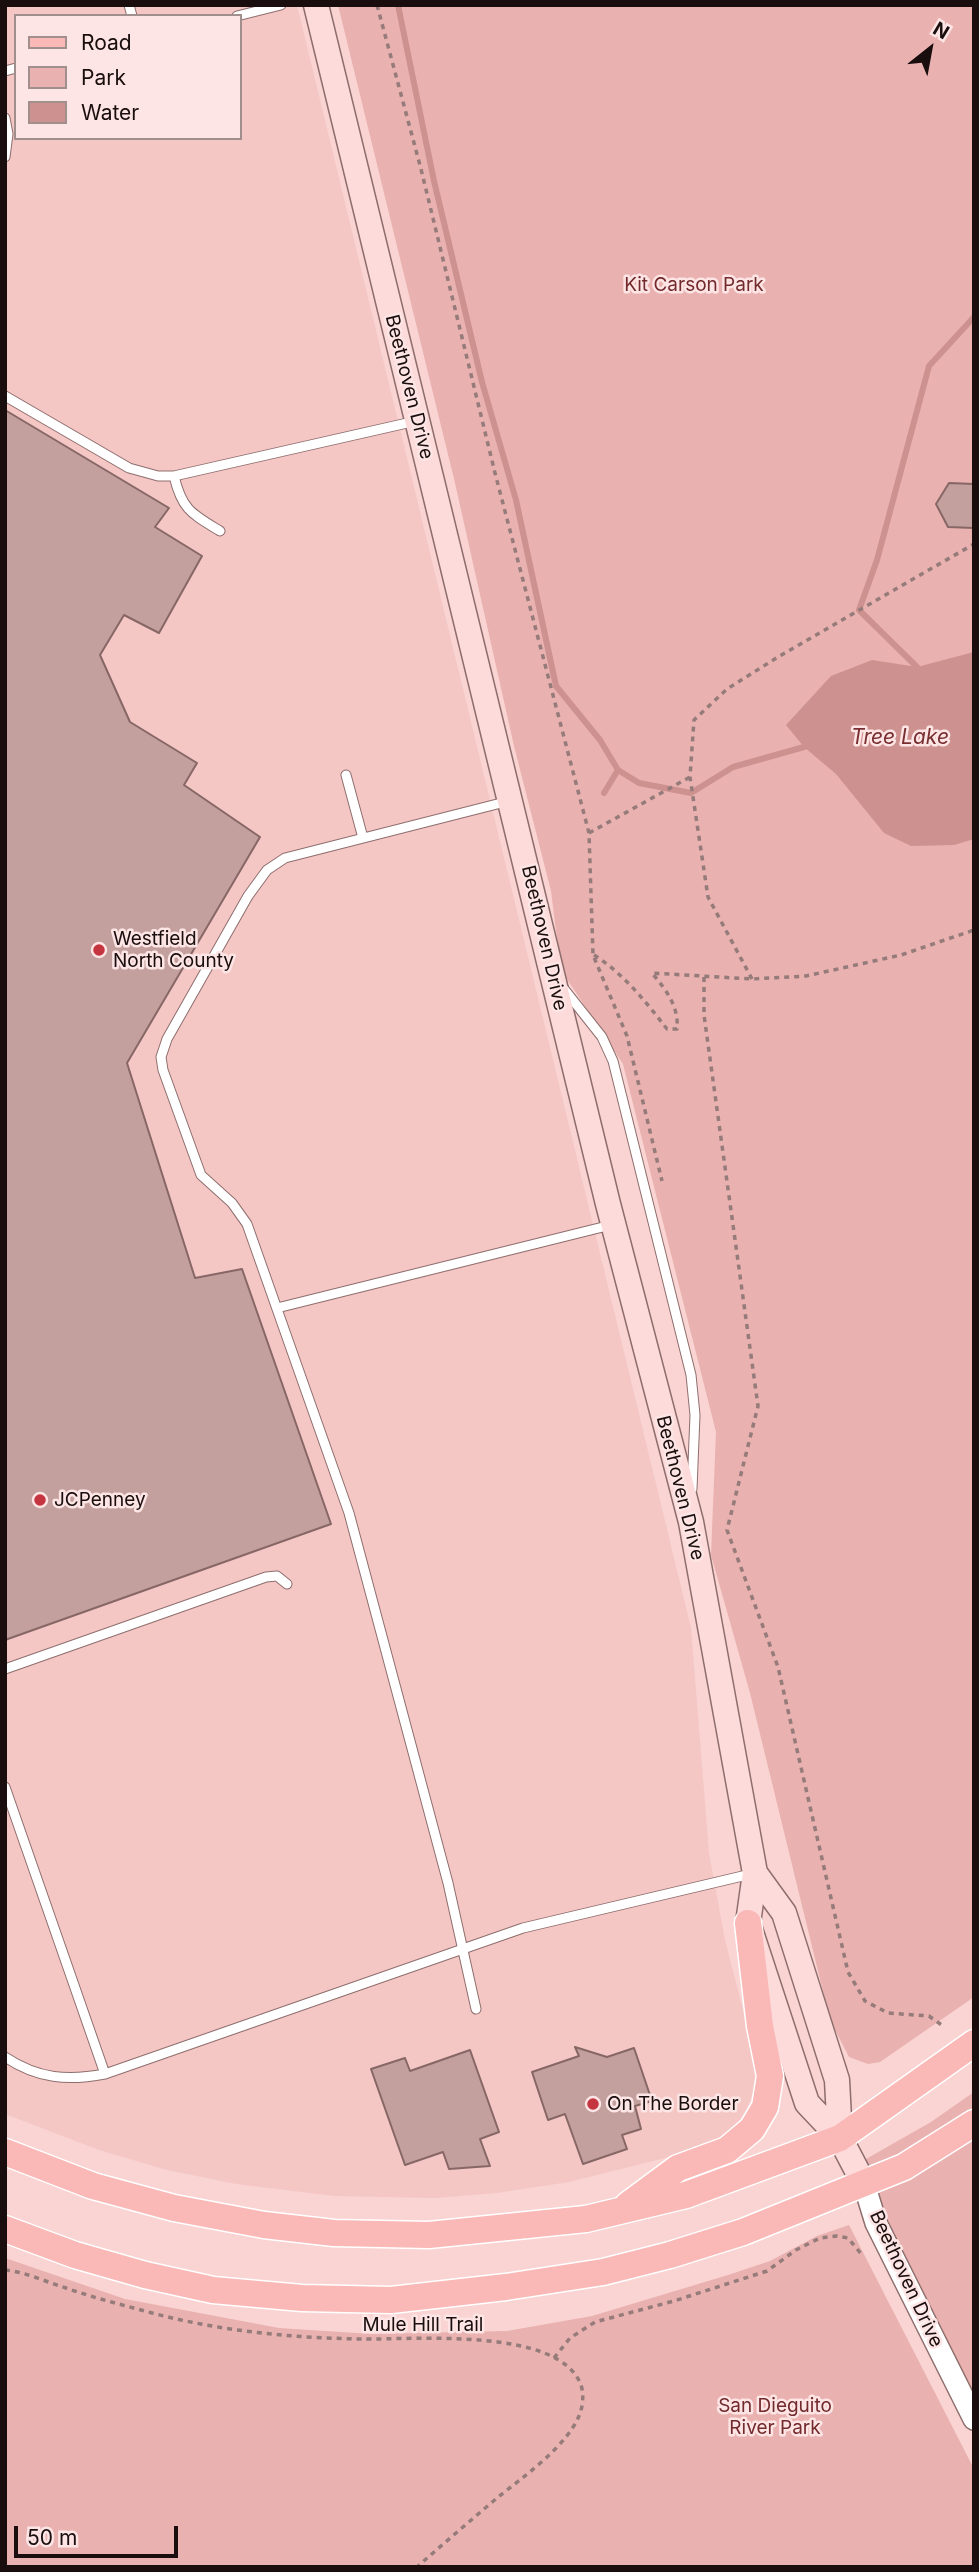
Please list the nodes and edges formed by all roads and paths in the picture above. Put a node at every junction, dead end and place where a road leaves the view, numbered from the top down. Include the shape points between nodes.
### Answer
1 (281, 5) edge
2 (316, 5) edge
3 (377, 5) edge
4 (242, 15) edge
5 (5, 118) edge
6 (5, 157) edge
7 (5, 396) edge
8 (418, 421) junction
9 (174, 477) junction
10 (220, 531) dead end
11 (974, 544) edge
12 (346, 775) dead end
13 (690, 777) junction
14 (511, 800) junction
15 (589, 832) junction
16 (363, 838) junction
17 (974, 930) edge
18 (552, 974) junction
19 (704, 977) junction
20 (752, 979) junction
21 (613, 1225) junction
22 (276, 1308) junction
23 (691, 1522) junction
24 (286, 1584) dead end
25 (5, 1669) edge
26 (5, 1787) edge
27 (755, 1873) junction
28 (748, 1923) junction
29 (464, 1950) junction
30 (476, 2009) dead end
31 (943, 2026) dead end
32 (974, 2043) edge
33 (5, 2057) edge
34 (106, 2074) junction
35 (974, 2123) edge
36 (840, 2138) junction
37 (5, 2152) edge
38 (864, 2184) junction
39 (616, 2214) junction
40 (5, 2229) edge
41 (863, 2256) dead end
42 (5, 2270) edge
43 (554, 2358) junction
44 (974, 2419) edge
45 (417, 2567) edge

1 - 4 lane
2 - 8 main road, Beethoven Drive
3 - 15 path
5 - 6 lane
7 - 9 lane via 129,468
8 - 9 lane
8 - 14 main road, Beethoven Drive
9 - 10 lane via 178,497 188,510
11 - 13 path via 727,689 694,720
12 - 16 lane
13 - 15 path
13 - 20 path via 708,897
14 - 16 lane
14 - 18 main road, Beethoven Drive
15 - 19 path via 593,955 646,1001 667,1029 677,1029 677,1020 670,995 653,973
16 - 22 lane via 285,858 267,870 248,896 161,1057 201,1175 247,1224
17 - 20 path via 851,968
18 - 21 main road, Beethoven Drive
18 - 23 lane via 602,1037 616,1074 691,1375 695,1415
19 - 20 path
19 - 31 path via 704,1016 758,1406 727,1530 778,1667 848,1972 865,2001 888,2013 929,2016
21 - 22 lane
21 - 23 main road, Beethoven Drive
22 - 29 lane via 349,1513
23 - 27 main road, Beethoven Drive
24 - 25 lane via 277,1576 265,1577
26 - 34 lane
27 - 28 main road, Beethoven Drive
27 - 29 lane via 523,1928
27 - 36 main road, Beethoven Drive via 784,1913 837,2080
28 - 36 main road, Beethoven Drive via 807,2103
28 - 39 main road via 770,2076 765,2106 751,2129 727,2150 678,2168
29 - 30 lane
29 - 34 lane
32 - 36 main road
33 - 34 lane via 54,2078
35 - 38 main road via 904,2167
36 - 38 main road, Beethoven Drive
36 - 39 main road via 686,2195
37 - 39 main road via 93,2186 174,2208 334,2233 429,2235
38 - 40 main road via 743,2232 657,2259 534,2283 391,2300 214,2290 75,2255
38 - 44 street, Beethoven Drive via 876,2223
41 - 43 path via 848,2238 820,2238 767,2271 595,2322 569,2338
42 - 43 path, Mule Hill Trail via 156,2314 220,2327 334,2338 494,2340
43 - 45 path, Mule Hill Trail via 571,2370 581,2385 579,2417 534,2468

